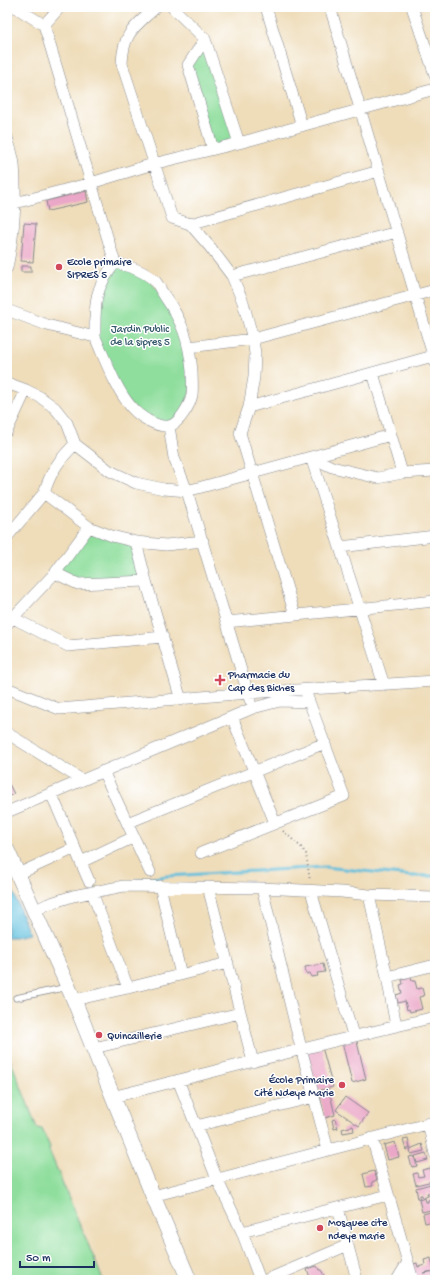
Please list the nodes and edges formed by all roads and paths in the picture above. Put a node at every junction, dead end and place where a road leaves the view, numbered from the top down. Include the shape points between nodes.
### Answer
1 (15, 7) edge
2 (60, 7) edge
3 (156, 7) edge
4 (172, 7) edge
5 (266, 7) edge
6 (330, 7) edge
7 (412, 7) edge
8 (44, 25) junction
9 (206, 39) junction
10 (435, 75) edge
11 (435, 89) edge
12 (360, 110) junction
13 (302, 126) junction
14 (7, 136) edge
15 (239, 143) junction
16 (213, 149) junction
17 (154, 164) junction
18 (379, 171) junction
19 (91, 183) junction
20 (11, 203) edge
21 (190, 224) junction
22 (397, 232) junction
23 (115, 263) junction
24 (7, 268) edge
25 (232, 276) junction
26 (435, 290) edge
27 (416, 296) junction
28 (7, 310) edge
29 (95, 337) junction
30 (253, 339) junction
31 (189, 348) junction
32 (434, 359) edge
33 (373, 373) junction
34 (7, 383) edge
35 (26, 390) junction
36 (249, 407) junction
37 (169, 426) junction
38 (7, 431) edge
39 (390, 435) junction
40 (75, 444) junction
41 (311, 457) junction
42 (435, 471) edge
43 (252, 473) junction
44 (402, 473) junction
45 (188, 491) junction
46 (44, 493) junction
47 (89, 527) junction
48 (435, 536) edge
49 (7, 537) edge
50 (203, 541) junction
51 (136, 542) junction
52 (340, 547) junction
53 (55, 573) junction
54 (146, 581) junction
55 (435, 600) edge
56 (360, 608) junction
57 (295, 614) junction
58 (10, 621) edge
59 (227, 622) junction
60 (163, 637) junction
61 (435, 681) edge
62 (384, 685) junction
63 (7, 688) edge
64 (304, 690) junction
65 (248, 693) junction
66 (181, 700) junction
67 (309, 702) junction
68 (253, 708) junction
69 (232, 717) junction
70 (7, 733) edge
71 (325, 743) junction
72 (103, 771) junction
73 (254, 772) junction
74 (82, 780) junction
75 (51, 793) junction
76 (7, 812) edge
77 (127, 823) junction
78 (275, 823) junction
79 (134, 837) junction
80 (75, 848) junction
81 (7, 850) edge
82 (201, 853) dead end
83 (81, 862) junction
84 (150, 872) dead end
85 (18, 874) junction
86 (310, 874) dead end
87 (89, 880) dead end
88 (160, 886) junction
89 (208, 887) junction
90 (262, 888) junction
91 (311, 891) junction
92 (92, 892) junction
93 (369, 895) junction
94 (435, 897) edge
95 (34, 911) junction
96 (228, 963) junction
97 (435, 965) edge
98 (180, 975) junction
99 (387, 977) junction
100 (128, 988) junction
101 (71, 994) junction
102 (16, 998) dead end
103 (240, 1013) junction
104 (435, 1016) edge
105 (396, 1026) junction
106 (353, 1035) junction
107 (94, 1048) junction
108 (301, 1048) junction
109 (253, 1062) junction
110 (178, 1080) junction
111 (112, 1096) junction
112 (314, 1097) junction
113 (432, 1123) edge
114 (196, 1126) junction
115 (372, 1138) junction
116 (328, 1150) junction
117 (435, 1154) edge
118 (217, 1179) junction
119 (388, 1195) junction
120 (153, 1196) junction
121 (338, 1208) junction
122 (242, 1232) junction
123 (348, 1245) junction
124 (408, 1262) junction
125 (189, 1280) edge
126 (260, 1280) edge
127 (266, 1280) edge
128 (357, 1280) edge
129 (397, 1280) edge
130 (413, 1280) edge

1 - 8 street
2 - 8 street
3 - 17 street via 136,24 122,49 122,64
4 - 9 street
5 - 13 street
6 - 12 street
7 - 10 street
8 - 19 street
9 - 15 street
9 - 16 street via 188,65
11 - 12 street
12 - 13 street
12 - 18 street
13 - 15 street
14 - 20 street via 14,162
15 - 16 street
16 - 17 street
17 - 19 street
17 - 21 street via 172,218
18 - 21 street
18 - 22 street
19 - 20 street
19 - 23 street
20 - 24 street via 11,247
21 - 25 street
22 - 25 street
22 - 27 street
23 - 29 street via 105,275 97,292
23 - 31 street via 145,274 155,282 177,314
25 - 30 street via 244,302
26 - 27 street
27 - 30 street
27 - 32 street
28 - 29 street via 47,325
29 - 37 street via 124,398 132,409 145,420
30 - 31 street
30 - 36 street via 255,354
31 - 37 street via 192,394 188,406 178,420
32 - 33 street
33 - 36 street
33 - 39 street
34 - 35 street
35 - 38 street
35 - 40 street via 55,408 67,423
36 - 43 street via 240,433
37 - 45 street via 174,458
39 - 41 street
39 - 44 street
40 - 45 street via 110,471 136,483
40 - 46 street via 59,460
41 - 43 street
41 - 44 street via 332,467 378,478
41 - 52 street
42 - 44 street
43 - 45 street
43 - 57 street
45 - 50 street
46 - 47 street
46 - 49 street
47 - 51 street
47 - 53 street
48 - 52 street
50 - 51 street via 166,545
50 - 59 street
51 - 54 street
52 - 56 street
53 - 54 street via 78,584
53 - 58 street
54 - 60 street
55 - 56 street
56 - 57 street
56 - 62 street
57 - 59 street
58 - 60 street via 68,646
59 - 65 street
60 - 66 street
61 - 62 street
62 - 64 street
63 - 66 street via 59,709
64 - 65 street
64 - 67 street
65 - 66 street
65 - 68 street
67 - 68 street via 280,700
67 - 71 street
68 - 69 street
69 - 72 street
69 - 73 street
70 - 74 street
71 - 73 street
71 - 78 street via 344,796
72 - 74 street
72 - 77 street
73 - 77 street
73 - 78 street
74 - 75 street
75 - 76 street
75 - 80 street
77 - 79 street
78 - 82 street
78 - 86 path via 306,854
79 - 83 street
79 - 84 street
80 - 83 street
80 - 85 street
81 - 85 street
83 - 87 street
85 - 95 street
88 - 89 street
88 - 92 street via 124,886
88 - 98 street
89 - 90 street
89 - 96 street
90 - 91 street
90 - 108 street
91 - 93 street
91 - 106 street
92 - 95 street via 72,896
92 - 100 street
93 - 94 street
93 - 99 street
95 - 101 street
96 - 98 street
96 - 103 street
97 - 99 street
98 - 100 street
99 - 105 street
100 - 101 street
101 - 102 lane
101 - 107 street
103 - 107 street
103 - 109 street
104 - 105 street
105 - 106 street
106 - 108 street
107 - 111 street
108 - 109 street
108 - 112 street
109 - 110 street
110 - 111 street
110 - 114 street
111 - 120 street
112 - 114 street
112 - 116 street
113 - 115 street
113 - 117 street
114 - 118 street
115 - 116 street
115 - 119 street
116 - 118 street
118 - 120 street
118 - 122 street
119 - 121 street
119 - 124 street
120 - 125 street
121 - 122 street
121 - 123 street
122 - 126 street
123 - 127 street
123 - 128 street
124 - 129 street
124 - 130 street

